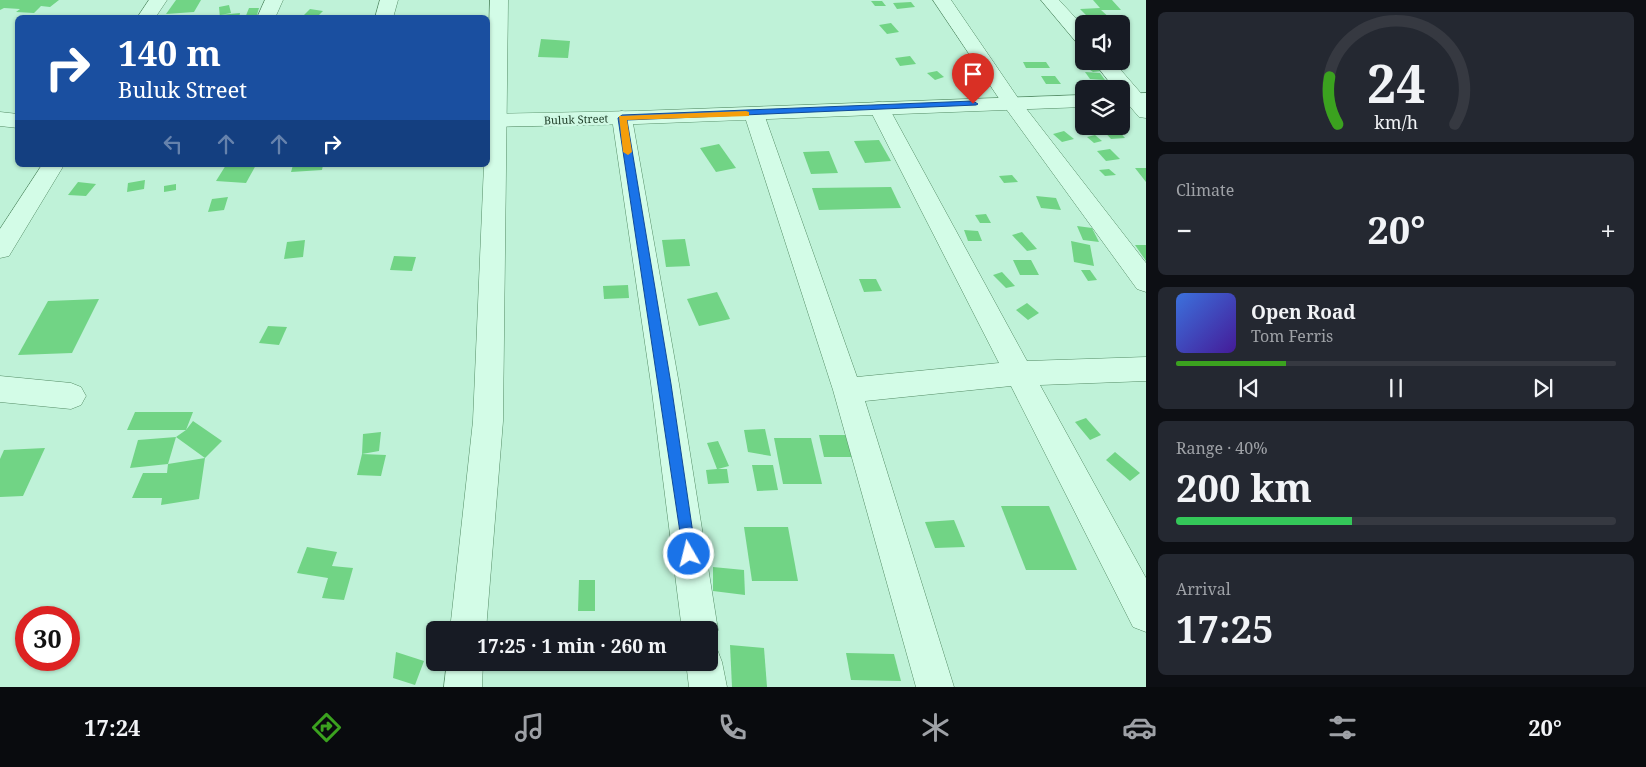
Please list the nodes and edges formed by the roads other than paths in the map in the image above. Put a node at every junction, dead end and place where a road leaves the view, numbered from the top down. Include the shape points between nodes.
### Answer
1 (158, 0) edge
2 (274, 0) edge
3 (389, 0) edge
4 (499, 0) edge
5 (942, 0) edge
6 (1050, 0) edge
7 (148, 15) edge
8 (267, 15) edge
9 (385, 15) edge
10 (1075, 29) edge
11 (1110, 70) edge
12 (1075, 101) edge
13 (1011, 102) junction
14 (1137, 103) edge
15 (880, 108) junction
16 (754, 114) junction
17 (622, 118) junction
18 (0, 119) edge
19 (15, 121) edge
20 (491, 121) edge
21 (52, 167) edge
22 (0, 250) edge
23 (1146, 282) edge
24 (1146, 369) edge
25 (1020, 373) junction
26 (0, 390) edge
27 (847, 390) junction
28 (71, 396) dead end
29 (1146, 614) edge
30 (469, 621) edge
31 (699, 621) edge
32 (464, 671) edge
33 (705, 671) edge
34 (463, 687) edge
35 (708, 687) edge
36 (935, 687) edge

1 - 7 street
2 - 8 street
3 - 9 street
4 - 20 street
5 - 13 street
6 - 10 street
11 - 14 street
12 - 13 street, Buluk Street
13 - 15 street, Buluk Street
13 - 23 street
15 - 16 street, Buluk Street
15 - 25 street
16 - 17 street, Buluk Street
16 - 27 street
17 - 20 street, Buluk Street
17 - 31 street
18 - 19 street
20 - 30 street via 488,421
21 - 22 street
24 - 25 street
25 - 27 street
25 - 29 street
26 - 28 street
27 - 36 street
32 - 34 street
33 - 35 street

